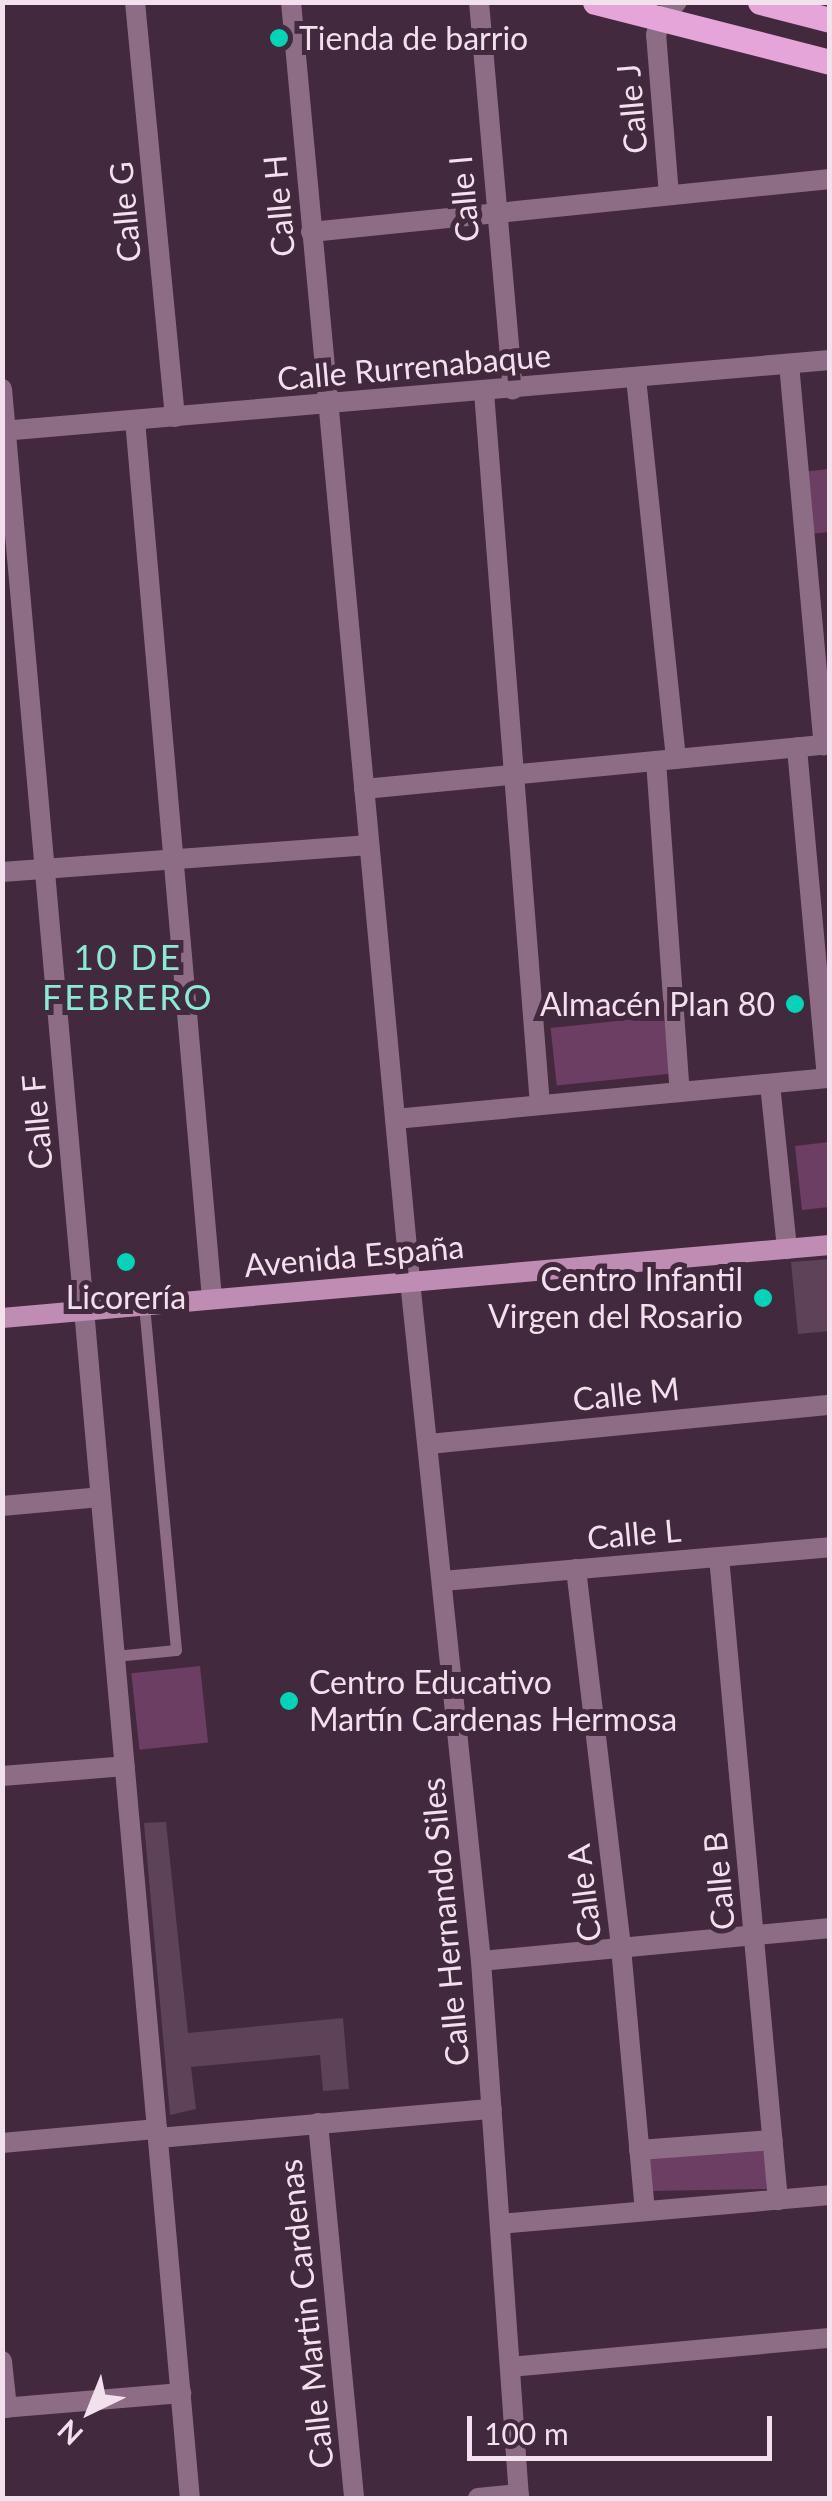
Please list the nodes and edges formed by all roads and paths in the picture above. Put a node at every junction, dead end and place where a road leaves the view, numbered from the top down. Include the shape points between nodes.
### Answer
1 (136, 2) edge
2 (291, 2) edge
3 (478, 2) edge
4 (595, 2) edge
5 (760, 2) edge
6 (669, 11) edge
7 (830, 20) edge
8 (830, 62) edge
9 (830, 179) edge
10 (670, 195) junction
11 (495, 213) junction
12 (311, 232) junction
13 (830, 360) edge
14 (789, 364) junction
15 (636, 378) junction
16 (2, 389) edge
17 (513, 390) junction
18 (484, 392) junction
19 (328, 404) junction
20 (174, 416) junction
21 (134, 420) junction
22 (4, 430) edge
23 (827, 744) edge
24 (798, 747) junction
25 (666, 760) junction
26 (515, 774) junction
27 (364, 789) junction
28 (369, 845) junction
29 (173, 859) junction
30 (44, 869) junction
31 (2, 872) edge
32 (822, 933) edge
33 (770, 1084) junction
34 (680, 1092) junction
35 (540, 1105) junction
36 (395, 1118) junction
37 (830, 1245) edge
38 (787, 1249) junction
39 (410, 1281) junction
40 (212, 1298) junction
41 (144, 1305) junction
42 (84, 1311) junction
43 (2, 1318) edge
44 (830, 1405) edge
45 (429, 1444) junction
46 (100, 1496) junction
47 (2, 1506) edge
48 (830, 1547) edge
49 (719, 1557) junction
50 (576, 1569) junction
51 (443, 1581) junction
52 (115, 1656) junction
53 (125, 1766) junction
54 (2, 1776) edge
55 (830, 1928) edge
56 (754, 1935) junction
57 (621, 1948) junction
58 (482, 1961) junction
59 (492, 2109) junction
60 (318, 2123) junction
61 (158, 2134) junction
62 (772, 2140) junction
63 (2, 2143) edge
64 (639, 2150) junction
65 (830, 2196) edge
66 (778, 2200) junction
67 (645, 2212) junction
68 (500, 2224) junction
69 (830, 2338) edge
70 (2, 2361) edge
71 (510, 2367) junction
72 (181, 2393) junction
73 (4, 2408) edge
74 (519, 2496) edge
75 (190, 2498) edge
76 (354, 2498) edge
77 (478, 2498) edge

1 - 20 street, Calle G
2 - 12 street, Calle H
3 - 11 street, Calle I
4 - 6 main road
5 - 7 main road
6 - 8 main road
6 - 10 street, Calle J via 656,35
9 - 10 street
10 - 11 street
11 - 12 street
11 - 17 street, Calle I
12 - 19 street, Calle H
13 - 14 street, Calle Rurrenabaque
14 - 15 street, Calle Rurrenabaque
14 - 23 street
15 - 17 street, Calle Rurrenabaque
15 - 25 street
16 - 22 street, Calle F
17 - 18 street, Calle Rurrenabaque
18 - 19 street, Calle Rurrenabaque
18 - 26 street
19 - 20 street, Calle Rurrenabaque
19 - 27 street, Calle H
20 - 21 street, Calle Rurrenabaque
21 - 22 street, Calle Rurrenabaque
21 - 29 street
22 - 30 street, Calle F
23 - 24 street
24 - 25 street
24 - 32 street
25 - 26 street
25 - 34 street
26 - 27 street
26 - 35 street
27 - 28 street, Calle H
28 - 29 street
28 - 36 street, Calle Hernando Siles
29 - 30 street
29 - 40 street
30 - 31 street
30 - 42 street, Calle F
32 - 33 street via 827,1078
33 - 34 street
33 - 38 street
34 - 35 street
35 - 36 street
36 - 39 street, Calle Hernando Siles
37 - 38 street, Avenida España
38 - 39 street, Avenida España
39 - 40 street, Avenida España
39 - 45 street, Calle Hernando Siles
40 - 41 street, Avenida España
41 - 42 street, Avenida España
41 - 52 lane via 176,1650
42 - 43 street, Avenida España
42 - 46 street, Calle F
44 - 45 street, Calle M
45 - 51 street, Calle Hernando Siles
46 - 47 street
46 - 52 street, Calle F
48 - 49 street, Calle L
49 - 50 street, Calle L
49 - 56 street, Calle B
50 - 51 street, Calle L
50 - 57 street, Calle A
51 - 58 street, Calle Hernando Siles
52 - 53 street, Calle F
53 - 54 street
53 - 61 street, Calle F
55 - 56 street
56 - 57 street
56 - 62 street, Calle B
57 - 58 street
57 - 64 street, Calle A
58 - 59 street, Calle Hernando Siles
59 - 60 street
59 - 68 street, Calle Hernando Siles
60 - 61 street
60 - 76 street, Calle Martin Cardenas
61 - 63 street
61 - 72 street, Calle F
62 - 64 street
62 - 66 street, Calle B
64 - 67 street, Calle A
65 - 66 street
66 - 67 street
67 - 68 street
68 - 71 street, Calle Hernando Siles
69 - 71 street
70 - 73 street
71 - 74 street, Calle Hernando Siles
72 - 73 street
72 - 75 street, Calle F
74 - 77 street

